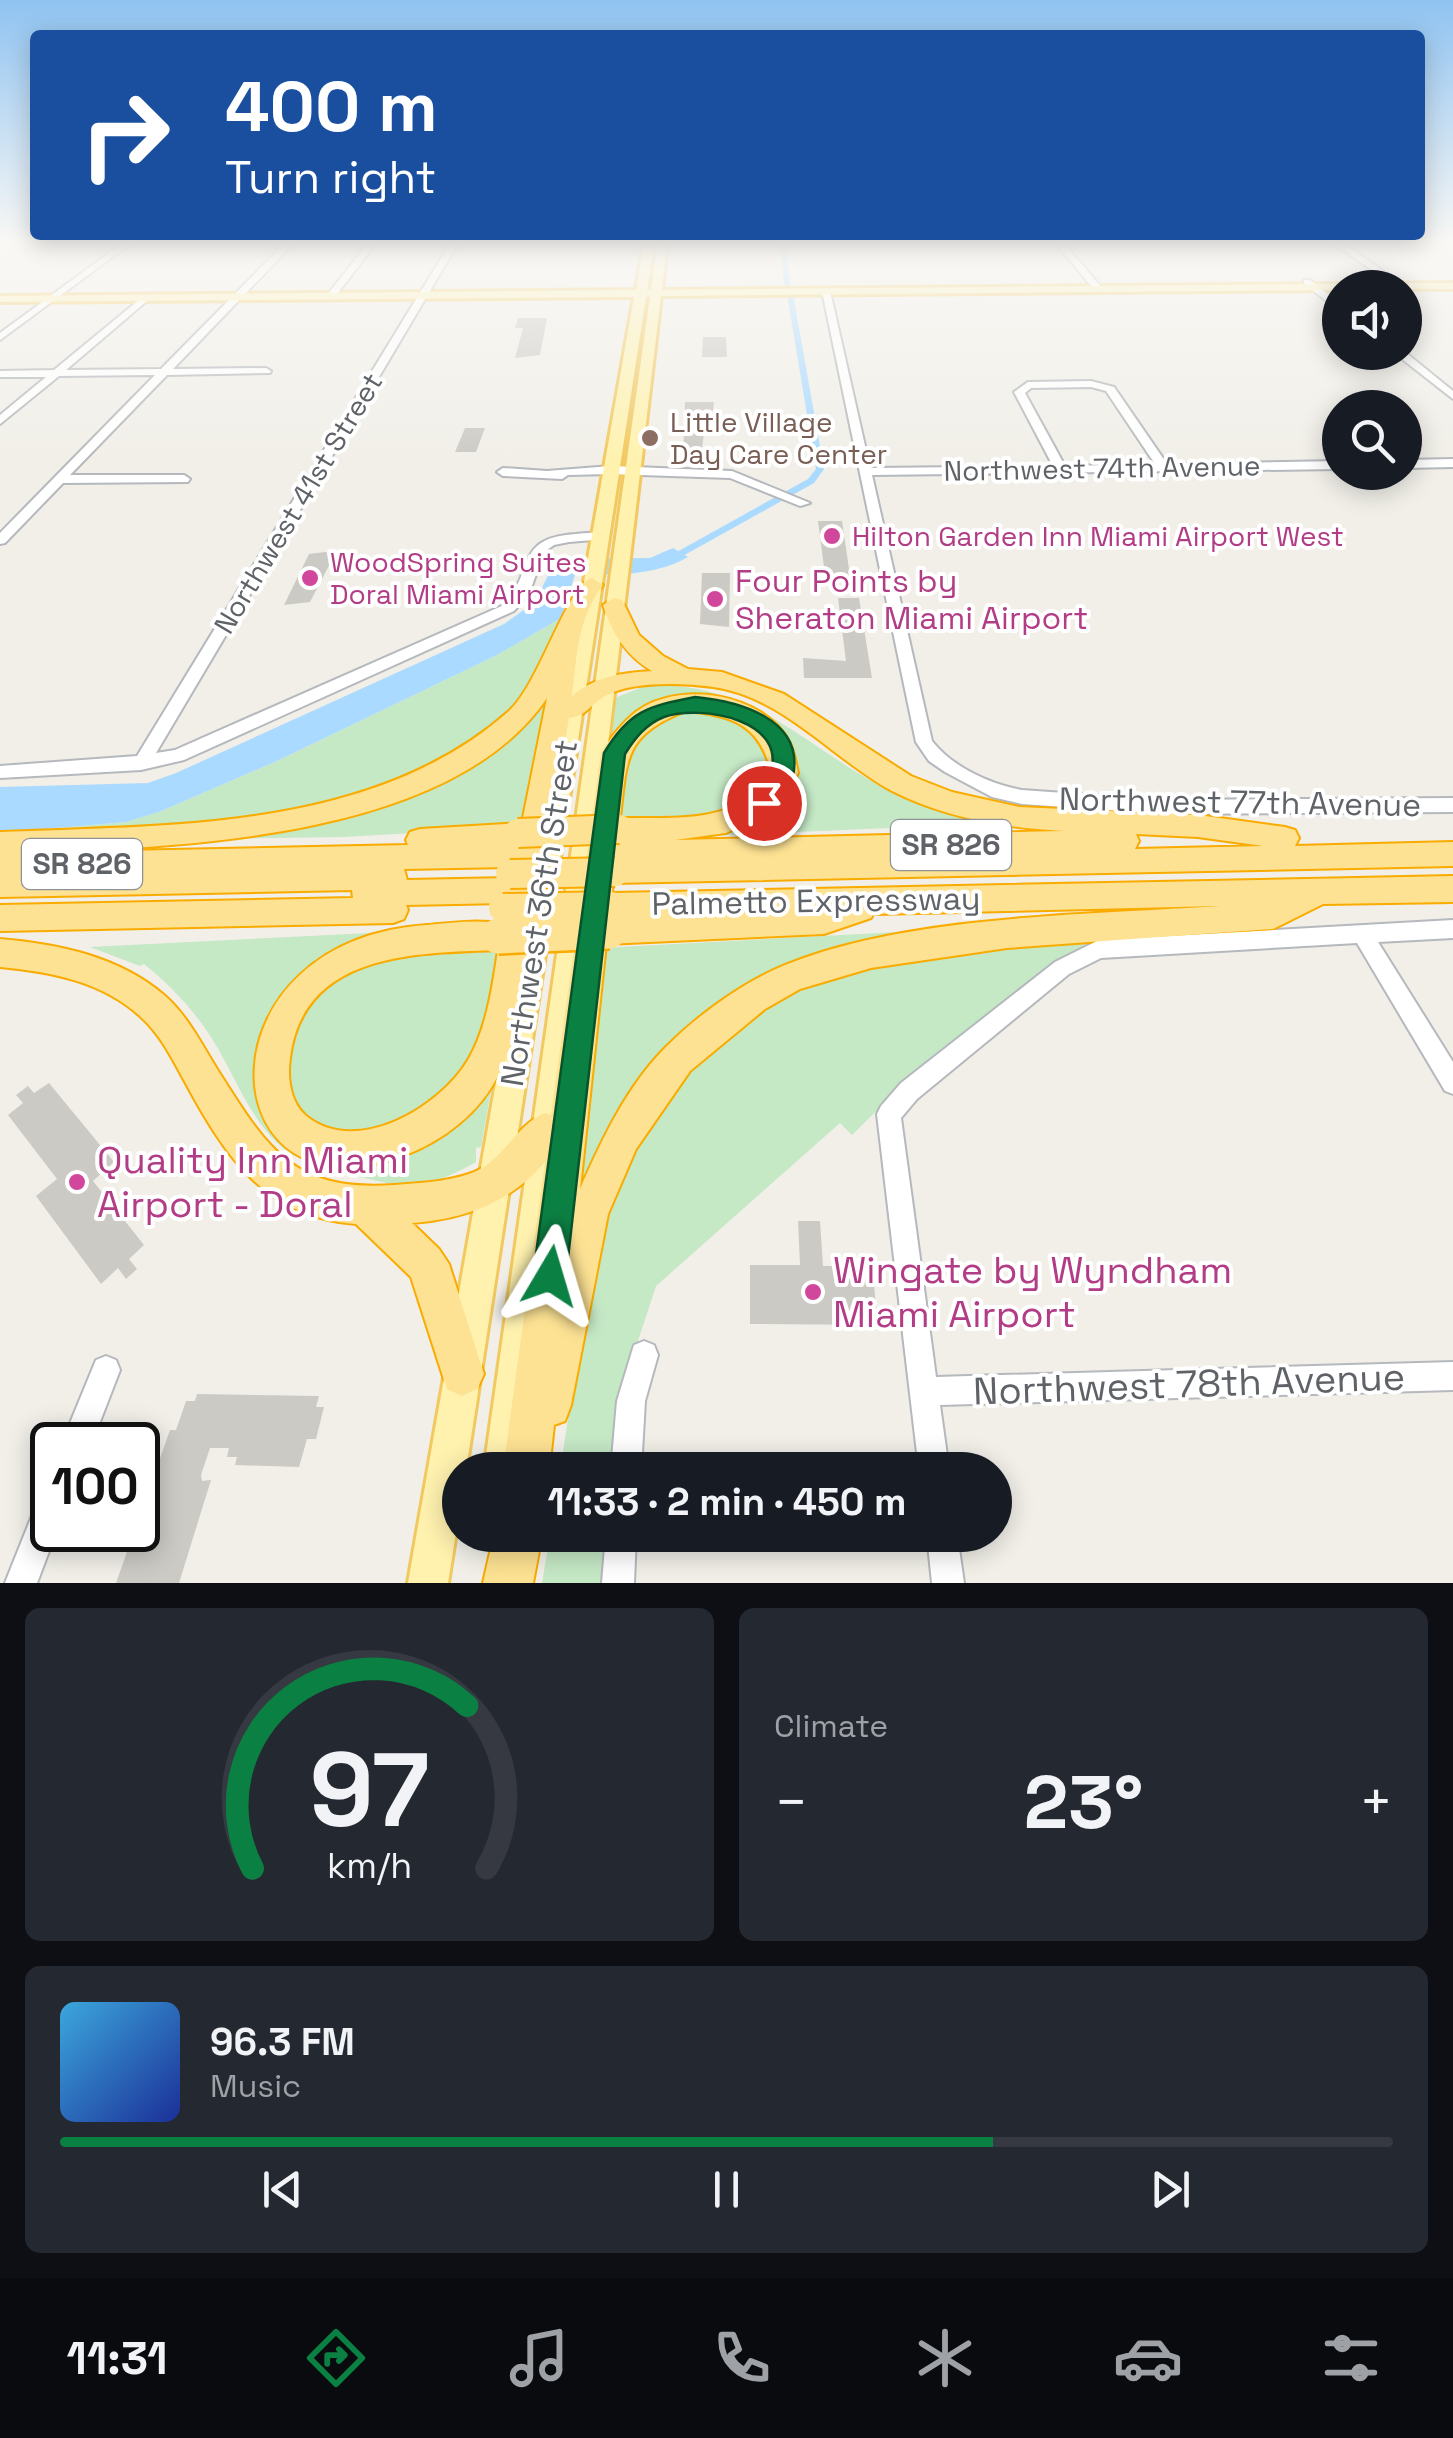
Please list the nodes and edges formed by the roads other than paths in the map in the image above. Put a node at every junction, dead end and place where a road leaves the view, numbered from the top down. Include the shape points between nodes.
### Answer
1 (29, 316) edge
2 (120, 316) edge
3 (220, 316) edge
4 (411, 316) edge
5 (636, 316) edge
6 (653, 316) edge
7 (831, 316) edge
8 (0, 337) edge
9 (1420, 370) edge
10 (165, 372) junction
11 (266, 372) dead end
12 (0, 374) edge
13 (56, 374) junction
14 (1453, 396) edge
15 (620, 417) junction
16 (638, 417) junction
17 (0, 422) edge
18 (1453, 463) edge
19 (1422, 464) edge
20 (1322, 465) edge
21 (1163, 467) junction
22 (1061, 468) junction
23 (503, 472) dead end
24 (864, 472) junction
25 (611, 473) junction
26 (630, 474) junction
27 (60, 479) junction
28 (184, 479) dead end
29 (800, 501) dead end
30 (0, 540) edge
31 (599, 546) junction
32 (592, 586) junction
33 (614, 606) junction
34 (566, 638) junction
35 (689, 677) junction
36 (603, 686) junction
37 (572, 710) junction
38 (141, 764) junction
39 (0, 772) edge
40 (1453, 805) edge
41 (1453, 836) edge
42 (1285, 838) junction
43 (0, 843) edge
44 (1453, 854) edge
45 (0, 866) edge
46 (1453, 872) edge
47 (614, 880) junction
48 (508, 883) junction
49 (0, 885) edge
50 (1453, 889) edge
51 (1314, 894) junction
52 (0, 900) edge
53 (0, 918) edge
54 (1453, 929) edge
55 (1361, 932) junction
56 (0, 953) edge
57 (1453, 1083) edge
58 (545, 1131) junction
59 (495, 1186) junction
60 (366, 1208) junction
61 (644, 1354) dead end
62 (106, 1370) dead end
63 (462, 1374) junction
64 (1453, 1376) edge
65 (925, 1391) junction
66 (85, 1422) edge
67 (505, 1452) edge
68 (532, 1452) edge
69 (534, 1452) edge
70 (627, 1452) edge
71 (932, 1452) edge
72 (34, 1552) edge
73 (493, 1552) edge
74 (514, 1552) edge
75 (620, 1552) edge
76 (944, 1552) edge
77 (22, 1583) edge
78 (428, 1583) edge
79 (490, 1583) edge
80 (508, 1583) edge
81 (618, 1583) edge
82 (948, 1583) edge

1 - 8 street
2 - 13 street
3 - 10 street
4 - 38 street, Northwest 41st Street
5 - 15 main road, Northwest 36th Street
6 - 16 main road, Northwest 36th Street
7 - 24 street
9 - 14 street
10 - 11 street
10 - 13 street
10 - 27 street
12 - 13 street
13 - 17 street
15 - 16 main road
15 - 25 main road, Northwest 36th Street
16 - 26 main road, Northwest 36th Street
18 - 19 street
20 - 21 street, Northwest 74th Avenue
21 - 22 street, Northwest 74th Avenue
21 - 22 street via 1110,389 1021,388
22 - 24 street, Northwest 74th Avenue
23 - 25 street
24 - 40 street, Northwest 77th Avenue via 924,742 951,768 1022,797 1164,807
25 - 26 street
25 - 31 main road, Northwest 36th Street
26 - 29 street via 732,475
26 - 33 main road, Northwest 36th Street
27 - 28 street
27 - 30 street
31 - 32 main road, Northwest 36th Street
31 - 38 street via 558,538 544,544 509,608 178,756
32 - 34 highway via 579,597
32 - 37 main road, Northwest 36th Street
33 - 35 highway via 635,650
33 - 36 main road, Northwest 36th Street
34 - 43 highway via 538,692 503,730 440,772 383,797 266,822
34 - 48 highway via 510,963 484,1066 446,1112 400,1138 345,1146 294,1129 275,1100 272,1054 283,1020 317,978 350,955
35 - 36 highway
35 - 42 highway via 722,680 775,700 901,783 947,802 1019,818 1198,826
36 - 37 highway
36 - 58 main road, Northwest 36th Street
37 - 59 main road, Northwest 36th Street
38 - 39 street
41 - 42 highway, Palmetto Expressway / SR 826
42 - 47 highway, Palmetto Expressway / SR 826
44 - 47 highway
45 - 48 highway, SR 826 via 164,862
46 - 47 highway
47 - 48 highway, bridge
47 - 48 highway
47 - 48 highway, bridge
47 - 51 highway, Palmetto Expressway / SR 826 via 824,921 896,898
47 - 68 highway via 696,827 748,814 775,790 784,762 765,725 716,704 695,704 642,718 614,753
48 - 49 highway
48 - 52 highway
48 - 53 highway, SR 826
50 - 51 highway, Palmetto Expressway / SR 826
51 - 69 highway via 1273,916 1007,934 871,954 792,978 753,998 678,1059 605,1172
54 - 55 street
55 - 57 street
55 - 65 street via 1087,954 889,1114
56 - 60 highway via 64,961 137,994 176,1034 256,1162 306,1194
58 - 59 highway
58 - 67 main road, Northwest 36th Street
59 - 60 highway
59 - 63 main road, Northwest 36th Street
60 - 63 highway via 434,1278
61 - 70 street
62 - 66 street
63 - 78 main road, Northwest 36th Street
64 - 65 street, Northwest 78th Avenue
65 - 71 street
72 - 77 street
73 - 79 main road
74 - 80 highway
75 - 81 street
76 - 82 street

